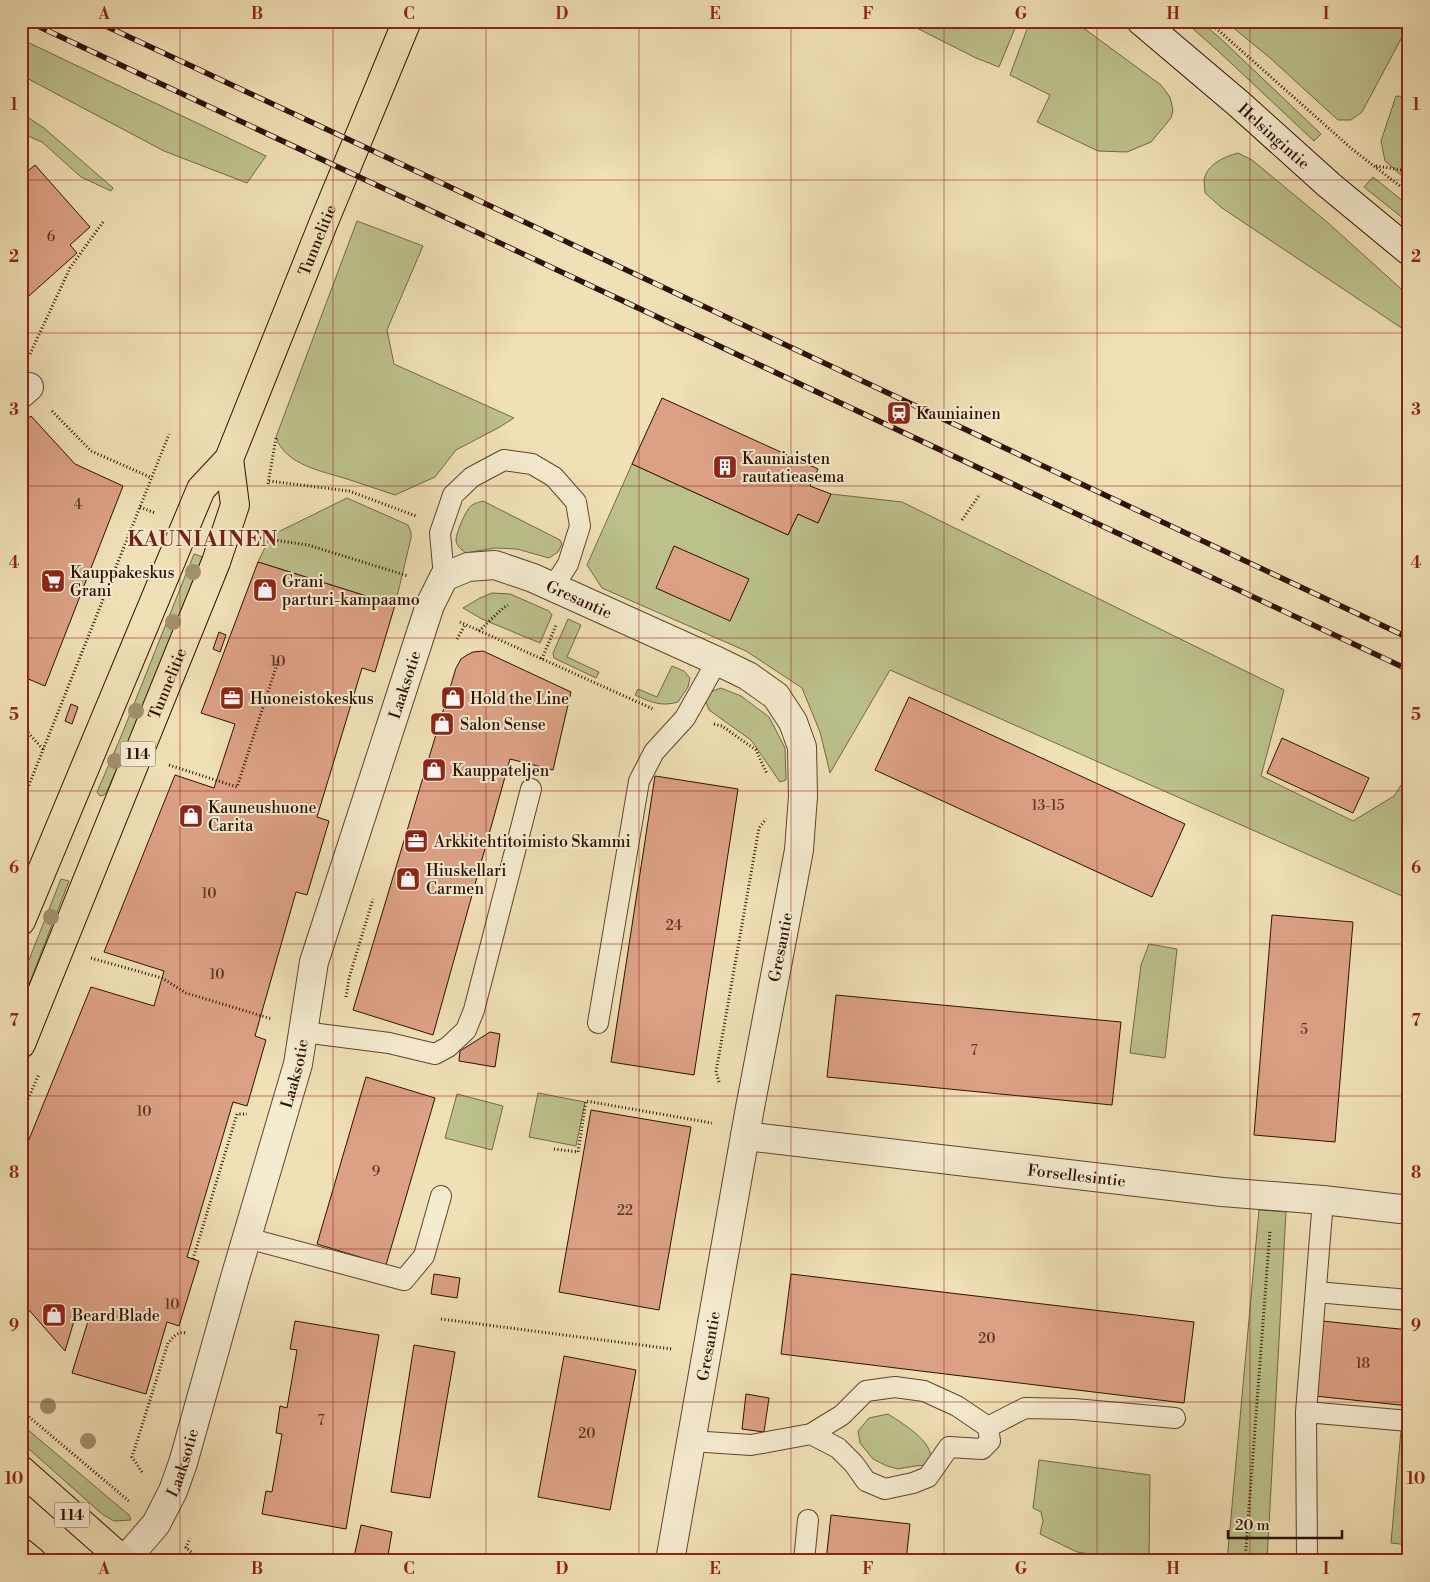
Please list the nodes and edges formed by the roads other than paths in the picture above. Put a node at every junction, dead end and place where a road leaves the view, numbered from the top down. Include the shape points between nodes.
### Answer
1 (407, 21) edge
2 (1141, 21) edge
3 (1409, 250) edge
4 (229, 459) junction
5 (444, 577) junction
6 (561, 590) junction
7 (717, 660) junction
8 (532, 789) dead end
9 (21, 921) edge
10 (598, 1023) dead end
11 (303, 1032) junction
12 (21, 1044) edge
13 (745, 1136) junction
14 (441, 1196) dead end
15 (1323, 1200) junction
16 (1409, 1210) edge
17 (246, 1238) junction
18 (1316, 1292) junction
19 (1409, 1300) edge
20 (1306, 1412) junction
21 (1175, 1418) dead end
22 (1409, 1421) edge
23 (988, 1427) junction
24 (811, 1434) junction
25 (692, 1441) junction
26 (21, 1470) edge
27 (808, 1520) dead end
28 (21, 1552) edge
29 (32, 1561) edge
30 (124, 1561) edge
31 (670, 1561) edge
32 (804, 1561) edge
33 (1307, 1561) edge

1 - 4 main road, Tunnelitie
2 - 3 street, Helsingintie via 1329,185
4 - 9 main road, Tunnelitie / 114 via 201,489
4 - 12 main road, Tunnelitie / 114 via 235,505 216,562
5 - 6 street, Gresantie via 468,567 495,565
5 - 6 lane via 440,533 453,495 472,477 504,460 532,464 554,477 576,502 580,526
5 - 11 street, Laaksotie via 430,605 314,962
6 - 7 street, Gresantie
7 - 10 lane via 685,718 654,752 639,781
7 - 13 street, Gresantie via 776,696 793,722 802,747 799,850
8 - 11 lane via 466,1030 435,1054 388,1043
11 - 17 street, Laaksotie via 298,1064
13 - 15 street, Forsellesintie via 1222,1192
13 - 25 street, Gresantie
14 - 17 lane via 424,1256 404,1280
15 - 16 street, Forsellesintie
15 - 18 lane
17 - 30 street, Laaksotie via 173,1491 156,1524
18 - 19 lane
18 - 20 lane
20 - 22 lane
20 - 33 lane
21 - 23 lane via 1025,1408
23 - 24 lane via 956,1406 924,1392 895,1387 866,1391 842,1415
23 - 24 lane via 990,1441 982,1449 949,1446 928,1477 886,1489 866,1481 838,1448
24 - 25 lane via 750,1446
25 - 31 street, Gresantie
26 - 30 main road, 114
27 - 32 lane
28 - 29 main road

